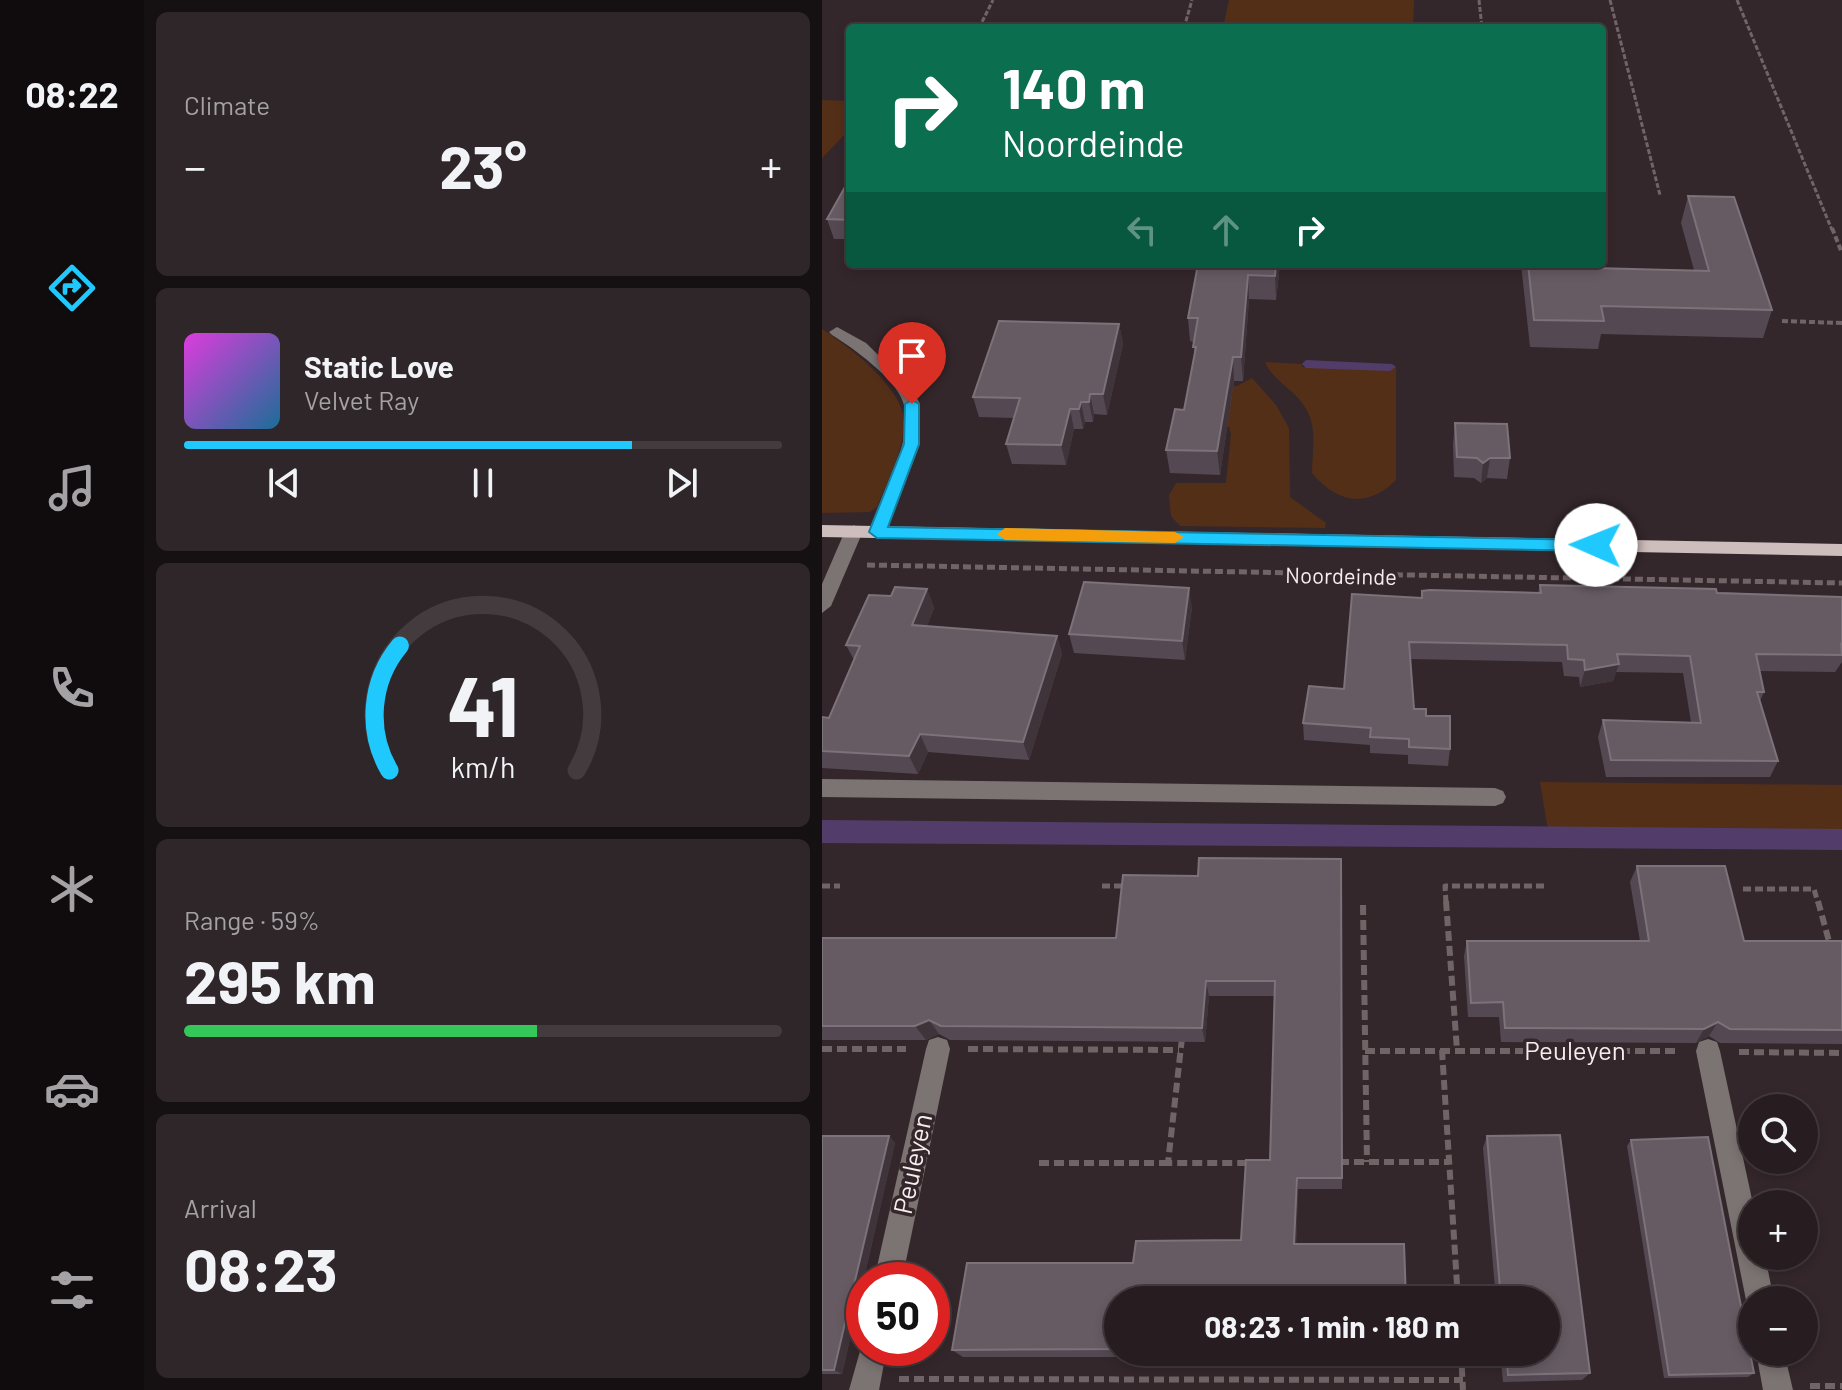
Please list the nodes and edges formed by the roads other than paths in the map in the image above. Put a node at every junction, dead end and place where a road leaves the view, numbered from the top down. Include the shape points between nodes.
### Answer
1 (837, 332) dead end
2 (822, 531) edge
3 (854, 531) junction
4 (881, 533) junction
5 (1842, 550) edge
6 (822, 606) edge
7 (822, 788) edge
8 (1495, 797) dead end
9 (938, 1049) road end
10 (1708, 1051) road end
11 (892, 1262) edge
12 (1757, 1286) edge
13 (1773, 1366) edge
14 (1778, 1390) edge

1 - 4 street via 861,346 912,404 912,444
2 - 3 main road, Noordeinde
3 - 4 main road, Noordeinde
3 - 6 street
4 - 5 main road, Noordeinde
7 - 8 street
9 - 11 street, Peuleyen
10 - 12 street
13 - 14 street

